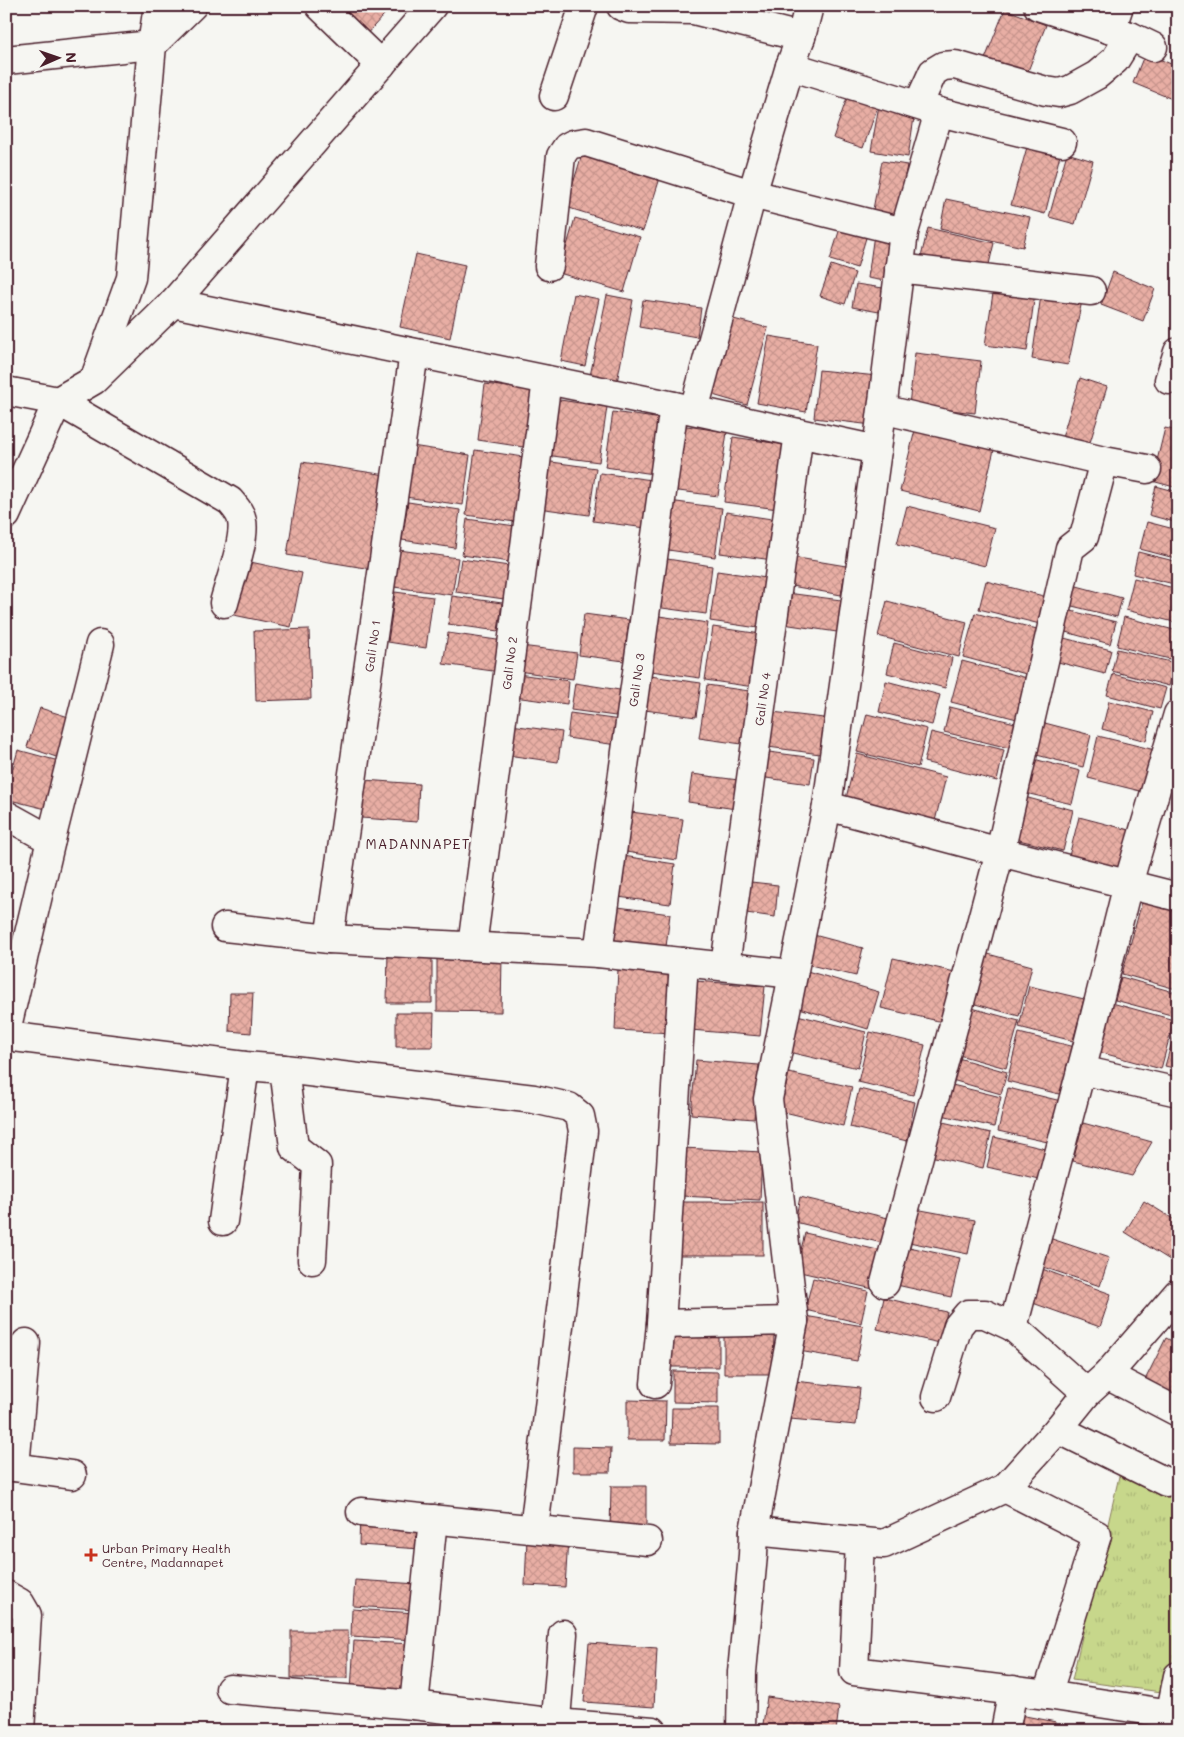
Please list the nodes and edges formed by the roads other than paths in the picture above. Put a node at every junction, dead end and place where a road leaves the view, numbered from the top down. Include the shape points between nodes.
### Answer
1 (158, 6) edge
2 (192, 6) edge
3 (320, 6) edge
4 (432, 6) edge
5 (584, 6) edge
6 (621, 6) edge
7 (809, 6) edge
8 (1038, 6) edge
9 (1128, 30) edge
10 (801, 37) junction
11 (152, 45) junction
12 (6, 60) edge
13 (381, 65) junction
14 (790, 66) junction
15 (554, 96) dead end
16 (929, 109) junction
17 (1062, 142) dead end
18 (752, 194) junction
19 (904, 232) junction
20 (549, 266) dead end
21 (899, 268) junction
22 (1091, 291) dead end
23 (173, 304) junction
24 (1178, 352) edge
25 (414, 353) junction
26 (94, 380) junction
27 (547, 380) junction
28 (1168, 380) dead end
29 (6, 391) edge
30 (58, 401) junction
31 (684, 408) junction
32 (883, 411) junction
33 (800, 433) junction
34 (877, 450) junction
35 (1104, 461) junction
36 (1147, 469) dead end
37 (6, 516) edge
38 (224, 602) dead end
39 (100, 644) dead end
40 (1178, 714) edge
41 (828, 806) junction
42 (6, 815) edge
43 (51, 840) junction
44 (1000, 852) junction
45 (1128, 884) junction
46 (1178, 897) edge
47 (225, 927) dead end
48 (330, 939) junction
49 (472, 946) junction
50 (598, 953) junction
51 (684, 962) junction
52 (725, 966) junction
53 (793, 974) junction
54 (6, 1031) edge
55 (6, 1036) edge
56 (245, 1066) junction
57 (284, 1069) junction
58 (1082, 1070) junction
59 (1178, 1092) edge
60 (222, 1221) dead end
61 (312, 1260) dead end
62 (885, 1283) dead end
63 (1178, 1293) edge
64 (794, 1321) junction
65 (661, 1324) junction
66 (1013, 1327) junction
67 (26, 1343) dead end
68 (1107, 1375) junction
69 (655, 1384) dead end
70 (1087, 1393) junction
71 (936, 1397) dead end
72 (1178, 1412) edge
73 (1058, 1429) junction
74 (11, 1466) edge
75 (72, 1475) dead end
76 (1166, 1482) dead end
77 (1005, 1488) junction
78 (361, 1512) dead end
79 (433, 1519) junction
80 (534, 1529) junction
81 (754, 1530) junction
82 (648, 1541) dead end
83 (860, 1542) junction
84 (6, 1595) edge
85 (563, 1634) dead end
86 (1178, 1676) edge
87 (230, 1689) dead end
88 (1013, 1690) junction
89 (1046, 1695) junction
90 (414, 1705) junction
91 (1172, 1720) edge
92 (555, 1727) edge
93 (20, 1731) edge
94 (653, 1731) edge
95 (741, 1731) edge
96 (1005, 1731) edge

1 - 11 street
2 - 11 street
3 - 13 street
4 - 13 street
5 - 15 street
6 - 10 street via 628,9 693,10
7 - 10 street, Gali No 3
8 - 9 street
9 - 16 street via 1115,60 1097,75 1059,93 955,66 943,66 933,72
10 - 14 street, Gali No 3
11 - 12 street
11 - 26 street via 132,278
13 - 23 street
14 - 16 street
14 - 18 street, Gali No 3
16 - 17 street
16 - 19 street
18 - 19 street
18 - 20 street via 586,142 567,146 561,156
18 - 31 street, Gali No 3
19 - 21 street
21 - 22 street
21 - 32 street
23 - 25 street
23 - 26 street
24 - 28 street
25 - 27 street
25 - 48 street, Gali No 1
26 - 30 street
27 - 31 street
27 - 49 street, Gali No 2
29 - 30 street
30 - 37 street
30 - 38 street via 230,501 242,522 242,537
31 - 33 street
31 - 50 street, Gali No 3
32 - 34 street
32 - 35 street
33 - 34 street
33 - 52 street, Gali No 4
34 - 41 street
35 - 36 street
35 - 44 street via 1084,537 1070,548
39 - 43 street
40 - 45 street
41 - 44 street
41 - 53 street
42 - 43 street
43 - 54 street
44 - 45 street
44 - 62 street
45 - 46 street
45 - 58 street
47 - 48 street
48 - 49 street
49 - 50 street
50 - 51 street
51 - 52 street
51 - 65 street
52 - 53 street
53 - 64 street via 768,1099
55 - 56 street
56 - 57 street
56 - 60 street
57 - 61 street via 294,1147 317,1165
57 - 80 street via 534,1099 569,1107 580,1116 583,1131
58 - 59 street
58 - 66 street
63 - 68 street
64 - 65 street
64 - 81 street
65 - 69 street
66 - 70 street
66 - 71 street via 986,1314 968,1314 958,1326
67 - 74 street
68 - 70 street
68 - 72 street
70 - 73 street
73 - 76 street
73 - 77 street
74 - 75 street
77 - 83 street via 884,1544
77 - 89 street via 1097,1535
78 - 79 street
79 - 80 street
79 - 90 street
80 - 82 street
81 - 83 street
81 - 95 street via 742,1672
83 - 88 street via 854,1671
84 - 93 street via 20,1602 27,1615
85 - 92 street
86 - 91 street
87 - 90 street
88 - 89 street
88 - 96 street
89 - 91 street
90 - 92 street
92 - 94 street

